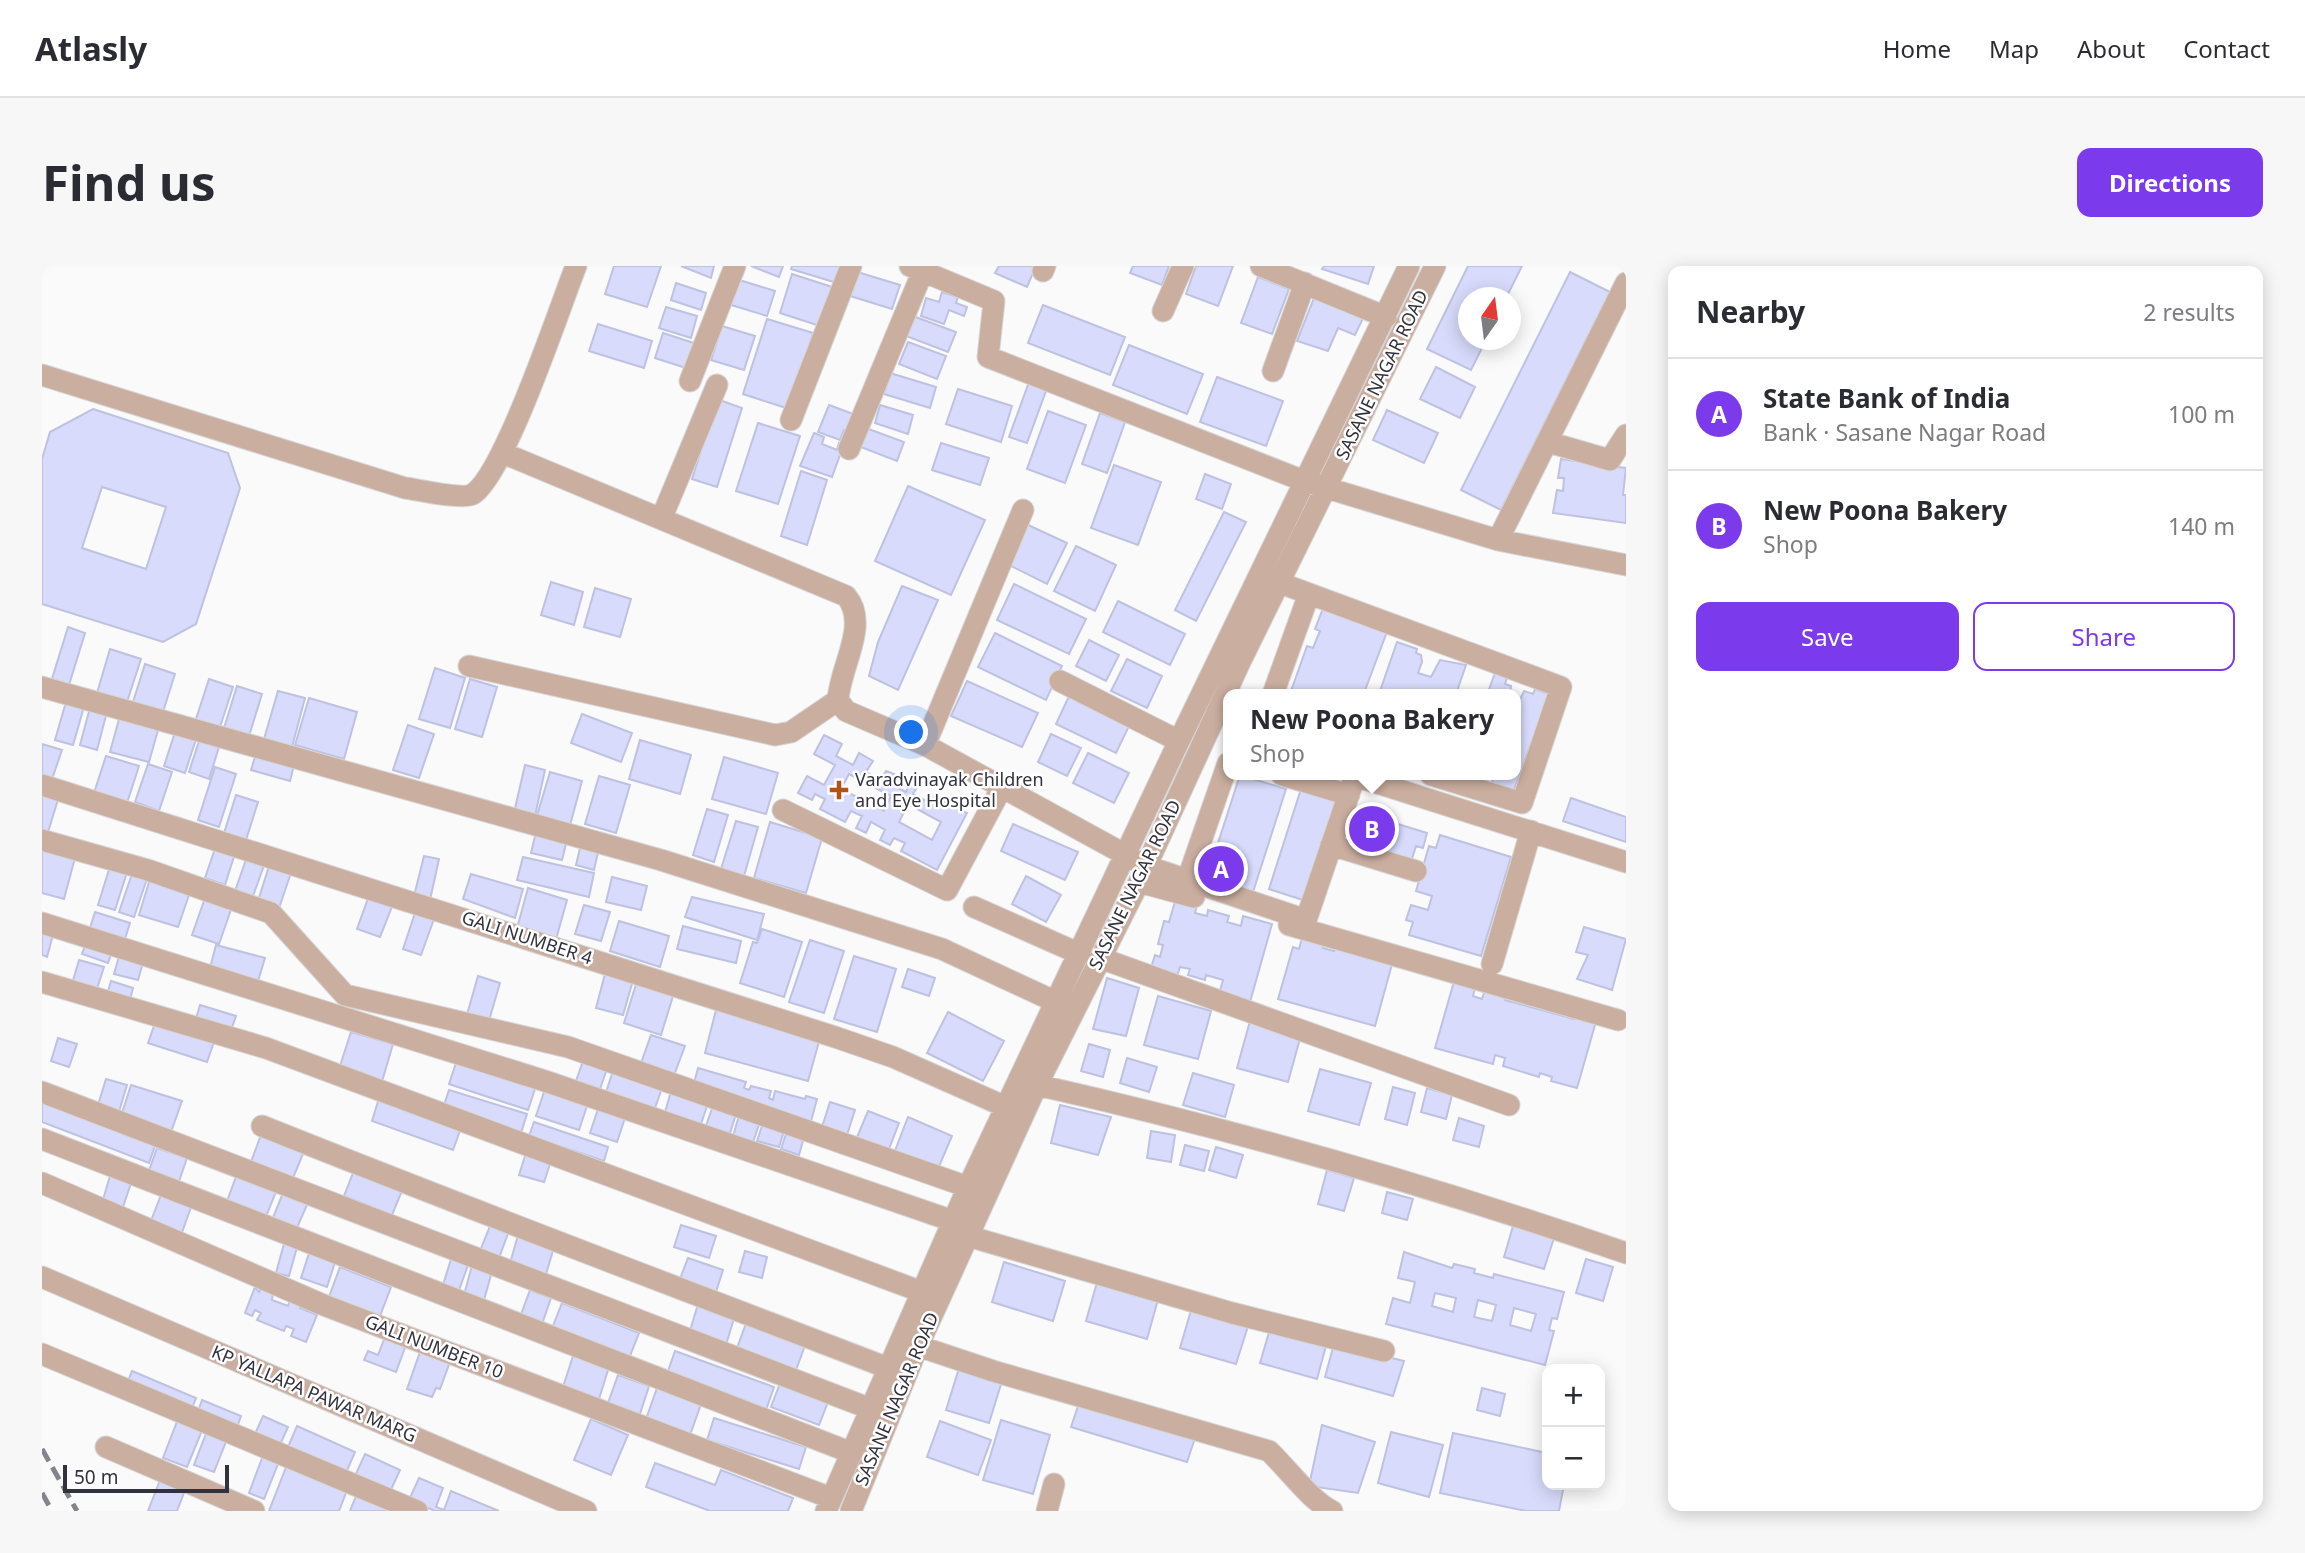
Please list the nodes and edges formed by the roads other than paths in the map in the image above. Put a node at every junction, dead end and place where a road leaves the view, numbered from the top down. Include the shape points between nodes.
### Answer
1 (576, 266) edge
2 (735, 266) edge
3 (851, 266) edge
4 (1183, 266) edge
5 (1261, 266) edge
6 (1409, 266) edge
7 (1435, 266) edge
8 (920, 268) edge
9 (1305, 283) junction
10 (1626, 283) edge
11 (1163, 311) dead end
12 (1386, 317) junction
13 (1273, 371) dead end
14 (42, 375) edge
15 (690, 381) dead end
16 (717, 385) dead end
17 (791, 420) dead end
18 (1626, 435) edge
19 (1548, 442) junction
20 (849, 449) dead end
21 (503, 453) junction
22 (1304, 481) junction
23 (1328, 488) junction
24 (1023, 510) dead end
25 (662, 517) junction
26 (1498, 540) junction
27 (1626, 565) edge
28 (1280, 583) junction
29 (1309, 594) junction
30 (469, 666) dead end
31 (1060, 681) dead end
32 (42, 687) edge
33 (1237, 689) edge
34 (1275, 689) edge
35 (838, 700) junction
36 (1219, 733) edge
37 (1179, 741) junction
38 (925, 745) junction
39 (1223, 777) edge
40 (1332, 780) edge
41 (1447, 780) edge
42 (1352, 782) edge
43 (42, 785) edge
44 (1002, 787) junction
45 (783, 810) dead end
46 (1531, 831) junction
47 (42, 840) edge
48 (1331, 845) junction
49 (1126, 856) junction
50 (1626, 862) edge
51 (1416, 871) dead end
52 (1142, 874) junction
53 (1187, 881) junction
54 (974, 907) dead end
55 (42, 923) edge
56 (1090, 956) junction
57 (1492, 964) dead end
58 (42, 982) edge
59 (1056, 1002) junction
60 (1618, 1020) dead end
61 (1037, 1085) junction
62 (42, 1092) edge
63 (1509, 1105) dead end
64 (1006, 1107) junction
65 (262, 1126) dead end
66 (42, 1139) edge
67 (42, 1183) edge
68 (968, 1187) junction
69 (956, 1230) junction
70 (1626, 1253) edge
71 (42, 1277) edge
72 (922, 1292) junction
73 (918, 1346) junction
74 (1384, 1351) dead end
75 (42, 1354) edge
76 (888, 1368) junction
77 (871, 1409) junction
78 (106, 1447) dead end
79 (852, 1453) junction
80 (1054, 1484) dead end
81 (829, 1505) edge
82 (254, 1511) edge
83 (417, 1511) edge
84 (586, 1511) edge
85 (851, 1511) edge
86 (1047, 1511) edge
87 (1332, 1511) edge

1 - 21 street
2 - 15 street
3 - 17 street
4 - 11 street
5 - 9 street
6 - 12 street, SASANE NAGAR ROAD
7 - 23 street, SASANE NAGAR ROAD
8 - 20 street
8 - 22 street via 994,301 988,356
9 - 12 street
9 - 13 street
10 - 19 street
12 - 22 street, SASANE NAGAR ROAD
14 - 21 street via 405,488 472,495
16 - 25 street
18 - 19 street via 1610,460
19 - 26 street
21 - 25 street
22 - 23 street
22 - 37 street, SASANE NAGAR ROAD
23 - 26 street
23 - 28 street, SASANE NAGAR ROAD
24 - 38 street
25 - 35 street via 846,596 858,620
26 - 27 street
28 - 29 street
28 - 33 street, SASANE NAGAR ROAD
29 - 34 street
29 - 41 street via 1561,687 1522,803
30 - 35 street via 775,735 791,732
31 - 37 street
32 - 59 street via 661,860 942,949
35 - 38 street via 846,711
36 - 52 street, SASANE NAGAR ROAD
37 - 49 street, SASANE NAGAR ROAD
38 - 44 street
39 - 53 street
40 - 42 street
42 - 46 street
42 - 48 street
43 - 64 street, GALI NUMBER 4 via 893,1056
44 - 45 street via 947,890
44 - 49 street
46 - 50 street
46 - 57 street
47 - 68 street via 148,870 271,913 345,995 568,1047
48 - 51 street
48 - 53 street via 1306,920
49 - 52 street
49 - 56 street, SASANE NAGAR ROAD
52 - 53 street
52 - 56 street, SASANE NAGAR ROAD
52 - 60 street
54 - 56 street
55 - 69 street via 545,1081
56 - 59 street, SASANE NAGAR ROAD
56 - 61 street, SASANE NAGAR ROAD
56 - 63 street
58 - 72 street via 266,1048
59 - 64 street, SASANE NAGAR ROAD
61 - 69 street, SASANE NAGAR ROAD
61 - 70 street via 1349,1163
62 - 77 street
64 - 68 street, SASANE NAGAR ROAD
65 - 76 street
66 - 79 street
67 - 81 street, GALI NUMBER 10 via 321,1304
68 - 69 street, SASANE NAGAR ROAD
69 - 72 street, SASANE NAGAR ROAD
69 - 73 street, SASANE NAGAR ROAD
69 - 74 street via 1232,1313
71 - 84 street, KP YALLAPA PAWAR MARG
72 - 76 street, SASANE NAGAR ROAD
73 - 85 street, SASANE NAGAR ROAD
73 - 87 street via 1269,1451 1321,1506
75 - 83 street
76 - 77 street, SASANE NAGAR ROAD
77 - 79 street, SASANE NAGAR ROAD
78 - 82 street
79 - 81 street, SASANE NAGAR ROAD
80 - 86 street

